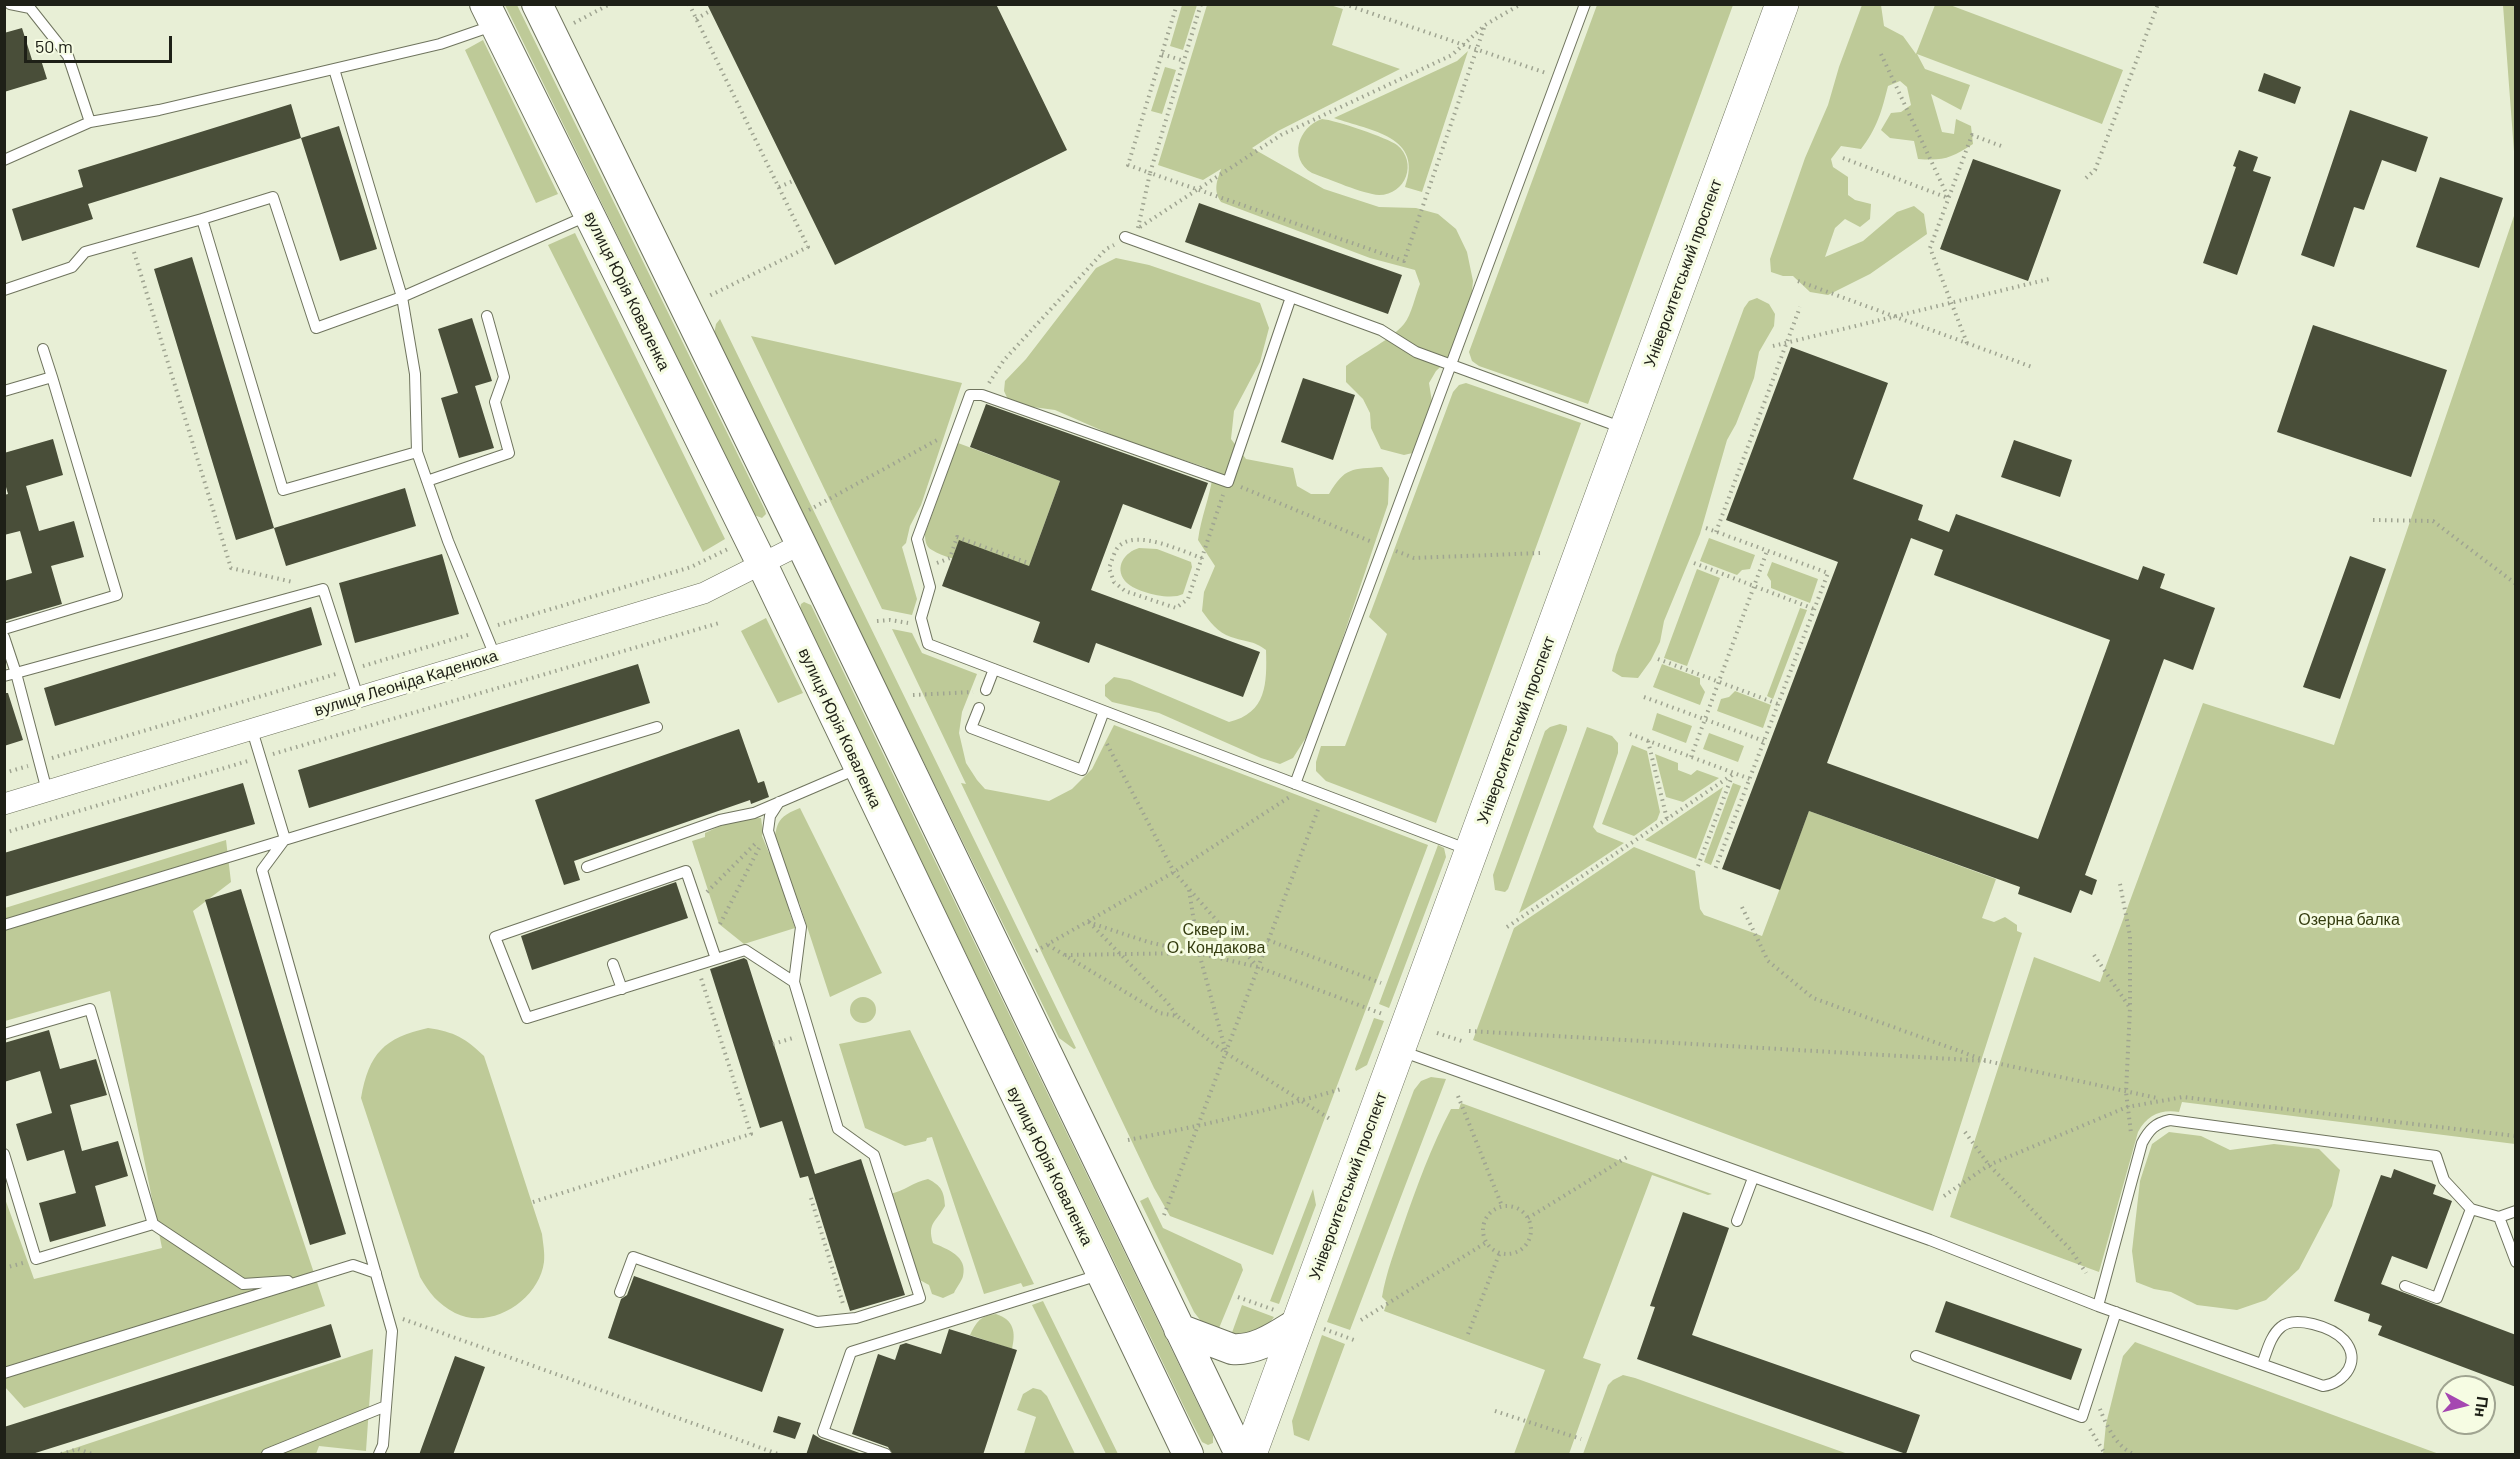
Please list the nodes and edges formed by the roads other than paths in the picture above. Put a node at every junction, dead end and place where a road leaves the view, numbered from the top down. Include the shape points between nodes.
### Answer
1 (10, 4) edge
2 (537, 4) edge
3 (1585, 4) edge
4 (1782, 4) edge
5 (490, 15) edge
6 (333, 69) junction
7 (90, 122) junction
8 (4, 160) edge
9 (590, 215) junction
10 (202, 219) junction
11 (1125, 237) road end
12 (4, 290) edge
13 (402, 297) junction
14 (1291, 297) junction
15 (487, 316) dead end
16 (43, 349) dead end
17 (1451, 365) junction
18 (52, 377) junction
19 (4, 391) edge
20 (1626, 429) junction
21 (417, 452) junction
22 (427, 481) junction
23 (801, 544) junction
24 (762, 564) junction
25 (4, 629) edge
26 (4, 637) edge
27 (495, 656) junction
28 (994, 669) junction
29 (16, 673) junction
30 (4, 676) edge
31 (986, 690) road end
32 (358, 698) junction
33 (979, 708) dead end
34 (1104, 711) junction
35 (657, 727) dead end
36 (252, 730) junction
37 (859, 768) junction
38 (1299, 786) junction
39 (47, 791) junction
40 (779, 802) junction
41 (4, 804) edge
42 (285, 839) junction
43 (1472, 851) junction
44 (587, 867) dead end
45 (4, 925) edge
46 (717, 959) junction
47 (613, 964) dead end
48 (794, 982) junction
49 (622, 989) junction
50 (4, 1034) edge
51 (1398, 1050) junction
52 (4, 1154) edge
53 (1753, 1178) junction
54 (2471, 1209) junction
55 (2516, 1211) edge
56 (2499, 1217) junction
57 (1737, 1221) dead end
58 (153, 1224) junction
59 (2516, 1262) edge
60 (376, 1273) junction
61 (1102, 1274) junction
62 (306, 1280) junction
63 (2405, 1286) dead end
64 (620, 1292) dead end
65 (2098, 1305) junction
66 (2116, 1312) junction
67 (1299, 1321) junction
68 (1179, 1329) junction
69 (1916, 1356) dead end
70 (2262, 1364) junction
71 (4, 1373) edge
72 (386, 1406) junction
73 (1249, 1448) edge
74 (267, 1455) edge
75 (379, 1455) edge
76 (886, 1455) edge
77 (1188, 1455) edge

1 - 7 lane via 30,8 68,56
2 - 23 main road
3 - 17 lane
4 - 20 main road, Університетський проспект
5 - 6 lane via 440,44
5 - 9 main road, вулиця Юрія Коваленка
6 - 7 lane
6 - 13 lane
7 - 8 lane
9 - 13 lane
9 - 24 main road, вулиця Юрія Коваленка
10 - 12 lane via 85,252 72,267
10 - 13 lane via 273,197 316,328
10 - 21 lane via 284,490
11 - 14 lane
13 - 21 lane via 415,374
14 - 17 lane via 1381,330 1416,352
14 - 28 lane via 1228,482 982,395 970,395 917,538 930,587 921,618 928,645
15 - 22 lane via 504,377 495,402 509,453
16 - 18 lane
17 - 20 lane
17 - 38 lane
18 - 19 lane
18 - 25 lane via 117,595
20 - 43 main road, Університетський проспект
21 - 22 lane
22 - 27 lane
23 - 24 street, вулиця Леоніда Каденюка
23 - 68 main road
24 - 27 street, вулиця Леоніда Каденюка via 704,593
24 - 37 main road, вулиця Юрія Коваленка
26 - 29 lane
27 - 32 street, вулиця Леоніда Каденюка
28 - 31 lane
28 - 34 lane
29 - 30 lane
29 - 32 lane via 323,589
29 - 39 lane
32 - 36 street, вулиця Леоніда Каденюка
33 - 34 lane via 971,728 1082,770
34 - 38 lane
35 - 42 lane
36 - 39 street, вулиця Леоніда Каденюка
36 - 42 lane
37 - 40 lane
37 - 61 main road, вулиця Юрія Коваленка
38 - 43 lane
39 - 41 street, вулиця Леоніда Каденюка
40 - 44 lane
40 - 48 lane via 770,816 768,831 801,927
42 - 45 lane
42 - 60 lane via 262,870
43 - 51 main road, Університетський проспект
46 - 48 lane via 745,951
46 - 49 lane
46 - 49 lane via 686,871 495,937 527,1018
47 - 49 lane
48 - 64 lane via 838,1129 874,1155 920,1298 848,1319 817,1322 633,1257
50 - 58 lane via 90,1009
51 - 53 lane
51 - 67 main road, Університетський проспект
52 - 58 lane via 36,1259
53 - 57 lane
53 - 65 lane
54 - 56 lane
54 - 63 lane via 2437,1298
54 - 65 lane via 2444,1180 2436,1156 2178,1120 2159,1122 2142,1143
55 - 56 lane
56 - 59 lane
58 - 62 lane via 243,1284
60 - 62 lane via 353,1265
60 - 72 lane via 392,1331
61 - 76 lane via 851,1352 823,1432
61 - 77 main road, вулиця Юрія Коваленка
62 - 71 lane
65 - 66 lane
66 - 69 lane via 2082,1417
66 - 70 lane
67 - 68 main road via 1261,1344 1241,1350
67 - 73 main road, Університетський проспект
68 - 73 main road via 1224,1422
70 - 70 lane via 2323,1386 2340,1382 2352,1359 2340,1336 2296,1321 2279,1328
72 - 74 lane
72 - 75 lane

